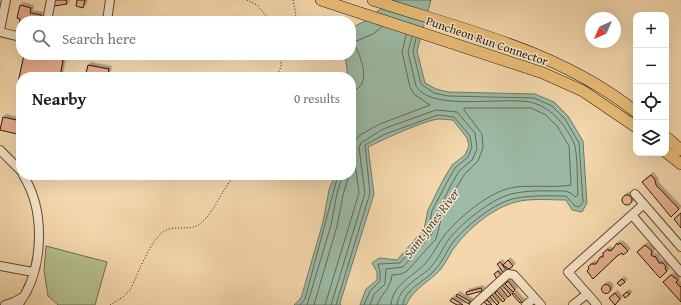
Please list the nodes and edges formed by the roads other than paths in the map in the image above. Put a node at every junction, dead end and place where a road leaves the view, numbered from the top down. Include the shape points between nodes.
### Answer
1 (6, 0) edge
2 (51, 0) edge
3 (110, 0) edge
4 (321, 0) edge
5 (373, 0) edge
6 (48, 16) edge
7 (108, 16) edge
8 (0, 31) edge
9 (16, 36) edge
10 (633, 110) edge
11 (633, 125) edge
12 (669, 140) edge
13 (0, 150) edge
14 (681, 150) edge
15 (669, 154) edge
16 (681, 164) edge
17 (16, 166) edge
18 (26, 180) edge
19 (635, 194) dead end
20 (644, 204) junction
21 (632, 216) junction
22 (681, 247) edge
23 (0, 266) edge
24 (33, 272) junction
25 (681, 272) edge
26 (587, 294) junction
27 (25, 295) junction
28 (534, 298) junction
29 (0, 302) edge
30 (4, 305) edge
31 (18, 305) edge
32 (474, 305) edge
33 (526, 305) edge
34 (541, 305) edge
35 (573, 305) edge
36 (597, 305) edge

1 - 8 street
2 - 6 street
3 - 7 street
4 - 11 highway, Puncheon Run Connector via 543,73 571,85
5 - 10 highway, Puncheon Run Connector via 530,52 596,83
8 - 9 street
12 - 14 highway
13 - 17 street
15 - 16 highway
18 - 24 street via 31,188 38,216 39,237
19 - 20 street
20 - 21 street
20 - 22 street
21 - 25 street
21 - 26 street via 568,272
23 - 24 street
24 - 27 street
26 - 35 street
26 - 36 street
27 - 30 street
27 - 31 street
28 - 32 street via 514,275 508,274
28 - 33 street
28 - 34 street
29 - 30 street

